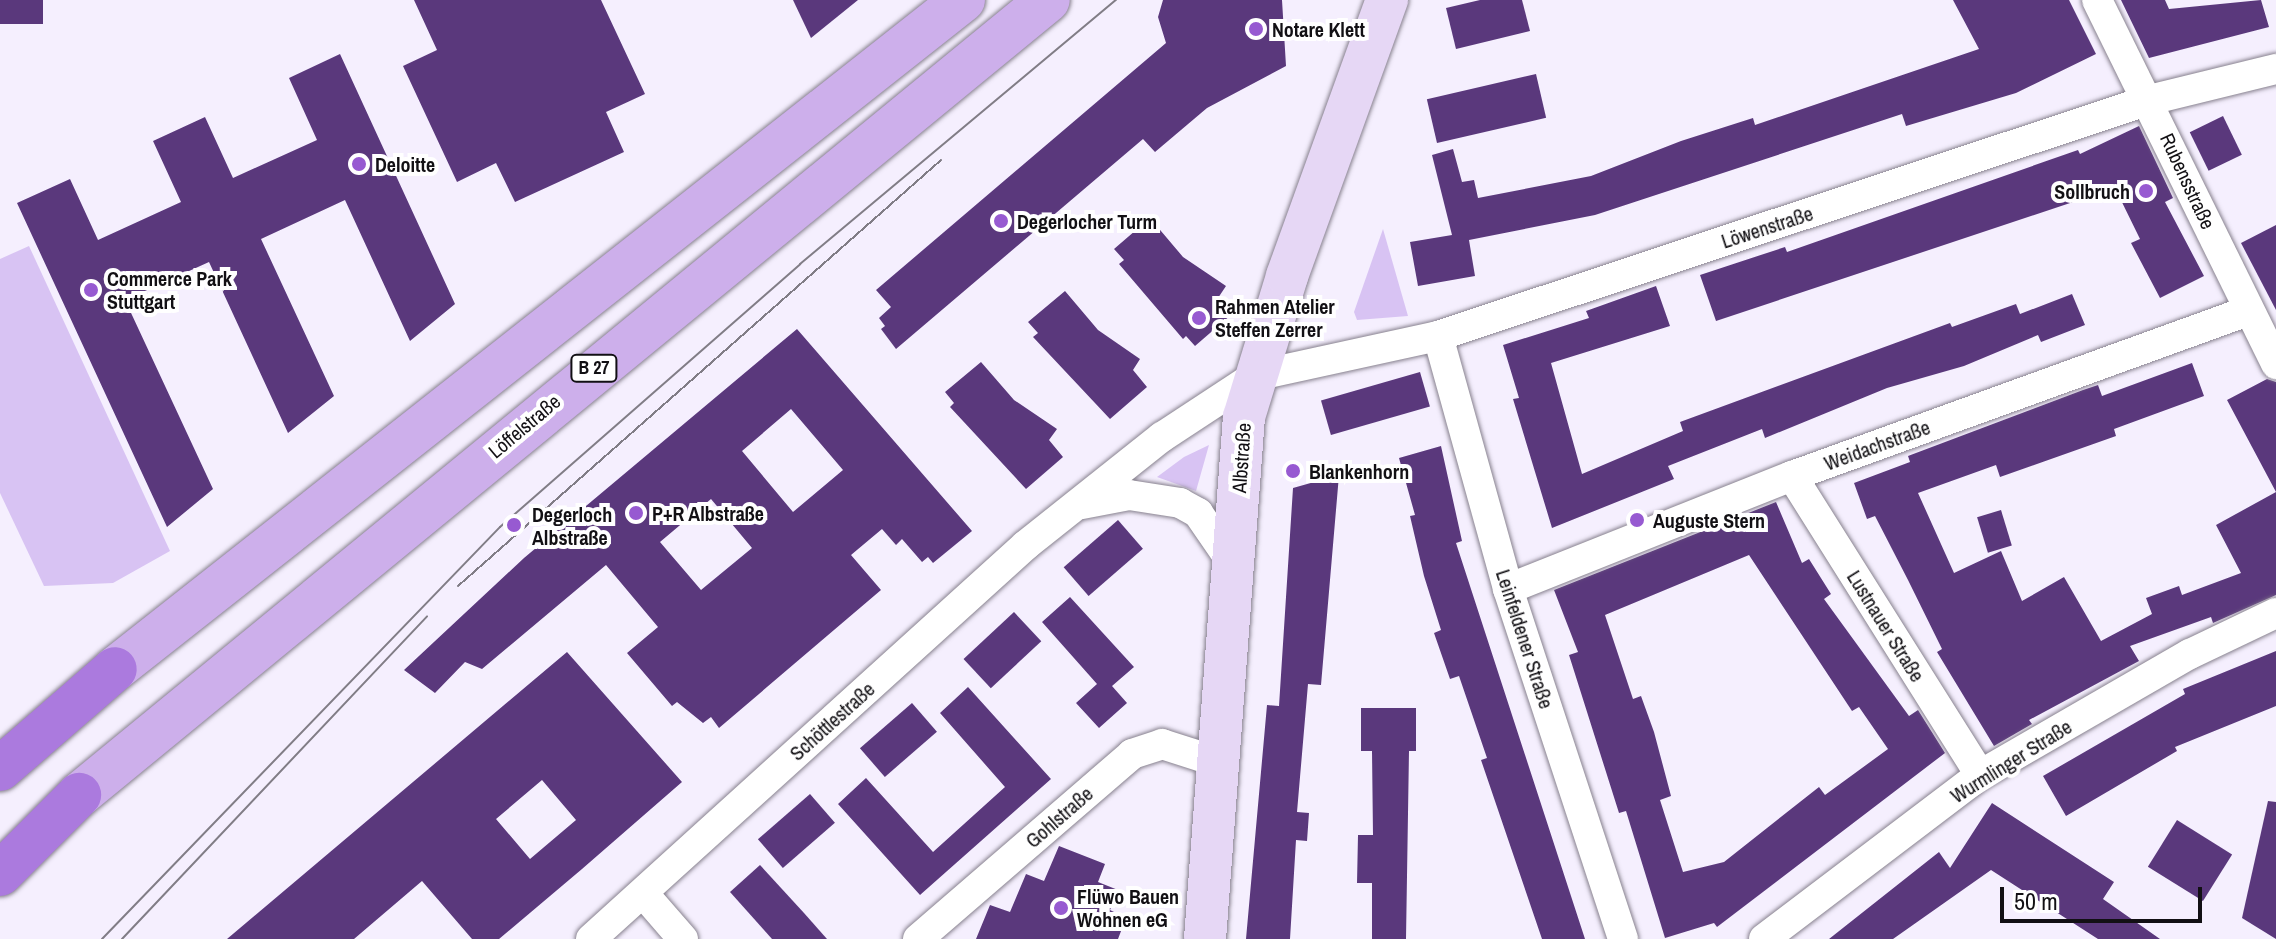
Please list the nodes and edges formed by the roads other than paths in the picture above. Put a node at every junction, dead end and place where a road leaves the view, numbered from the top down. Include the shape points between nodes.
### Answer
1 (963, 0) edge
2 (1048, 0) edge
3 (1387, 0) edge
4 (2097, 0) edge
5 (2276, 69) edge
6 (2149, 100) junction
7 (2249, 311) junction
8 (1438, 336) junction
9 (2276, 364) edge
10 (1255, 376) junction
11 (1792, 476) junction
12 (1076, 505) junction
13 (1233, 564) junction
14 (1508, 589) junction
15 (2276, 613) edge
16 (115, 669) joint
17 (1218, 762) junction
18 (0, 769) edge
19 (1980, 775) junction
20 (79, 795) joint
21 (0, 874) edge
22 (643, 893) junction
23 (591, 939) edge
24 (683, 939) edge
25 (918, 939) edge
26 (1205, 939) edge
27 (1623, 939) edge
28 (1764, 939) edge

1 - 16 main road
2 - 20 main road, Löffelstraße / B 27
3 - 10 street, Albstraße
4 - 6 street, Rubensstraße
5 - 6 street, Löwenstraße
6 - 7 street, Rubensstraße
6 - 8 street, Löwenstraße
7 - 9 street, Rubensstraße
7 - 11 street, Weidachstraße
8 - 10 street, Löwenstraße
8 - 14 street, Leinfeldener Straße
10 - 12 street, Schöttlestraße via 1162,437
10 - 13 street, Albstraße via 1244,417
11 - 14 street, Weidachstraße
11 - 19 street, Lustnauer Straße
12 - 13 street via 1129,495 1180,503 1198,513
12 - 22 street, Schöttlestraße
13 - 17 street, Albstraße
14 - 27 street, Leinfeldener Straße
15 - 19 street, Wurmlinger Straße via 2190,654
16 - 18 highway
17 - 25 street, Gohlstraße via 1162,744 1132,754
17 - 26 street, Albstraße
19 - 28 street, Wurmlinger Straße
20 - 21 highway
22 - 23 street, Schöttlestraße
22 - 24 street

